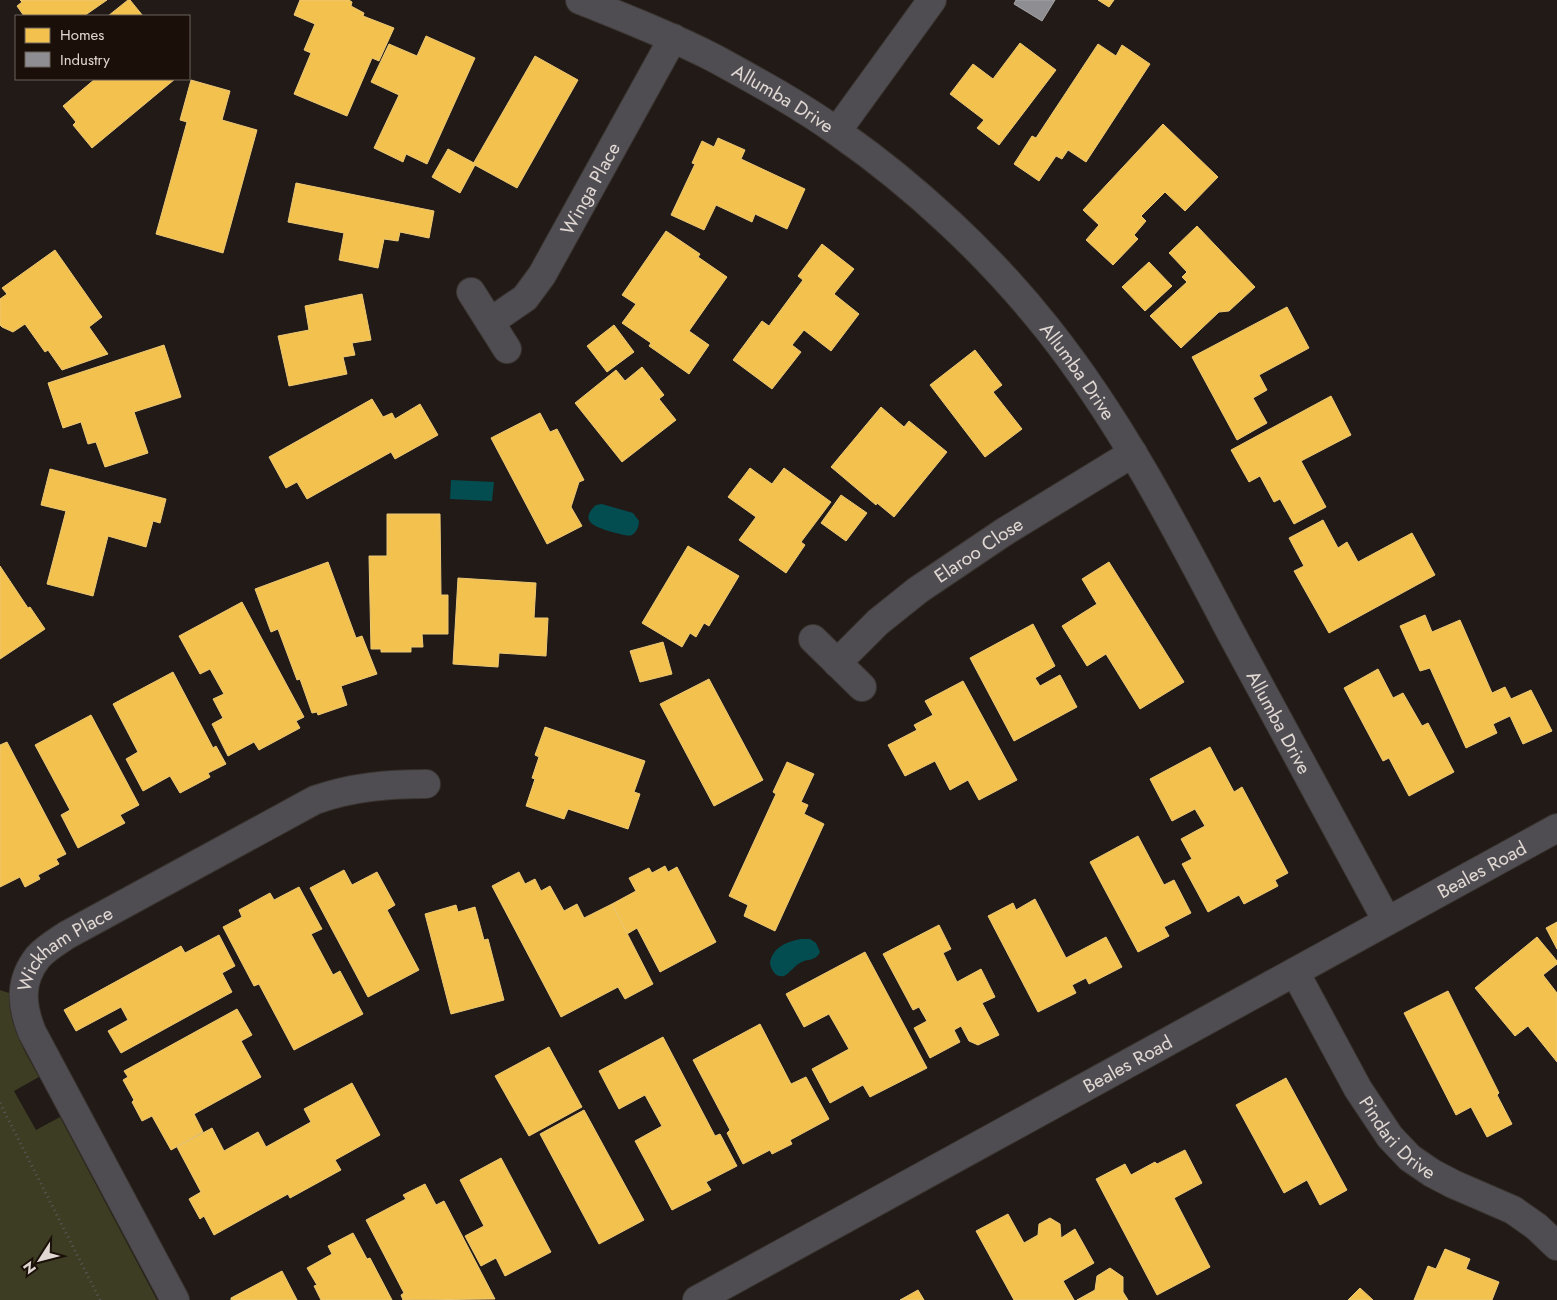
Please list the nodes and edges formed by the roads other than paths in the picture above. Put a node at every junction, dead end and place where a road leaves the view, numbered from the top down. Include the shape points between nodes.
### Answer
1 (580, 0) edge
2 (932, 0) edge
3 (673, 38) junction
4 (837, 131) junction
5 (471, 292) dead end
6 (490, 322) junction
7 (507, 349) dead end
8 (1133, 453) junction
9 (813, 639) dead end
10 (837, 662) junction
11 (862, 687) dead end
12 (426, 784) dead end
13 (1557, 828) edge
14 (1387, 921) junction
15 (1295, 972) junction
16 (1557, 1246) edge
17 (175, 1300) edge
18 (697, 1300) edge

1 - 3 street, Allumba Drive
2 - 4 street
3 - 4 street, Allumba Drive via 756,81
3 - 6 street, Winga Place via 542,275 525,298
4 - 8 street, Allumba Drive via 940,214 1013,289 1074,364
5 - 6 street
6 - 7 street
8 - 10 street, Elaroo Close via 1004,532 918,590 878,622
8 - 14 street, Allumba Drive
9 - 10 street
10 - 11 street
12 - 17 street, Wickham Place via 357,788 315,800 67,935 39,956 28,973 23,1004 32,1032
13 - 14 street, Beales Road
14 - 15 street, Beales Road
15 - 16 street, Pindari Drive via 1358,1089 1390,1137 1410,1158 1453,1184 1513,1210 1538,1227
15 - 18 street, Beales Road

